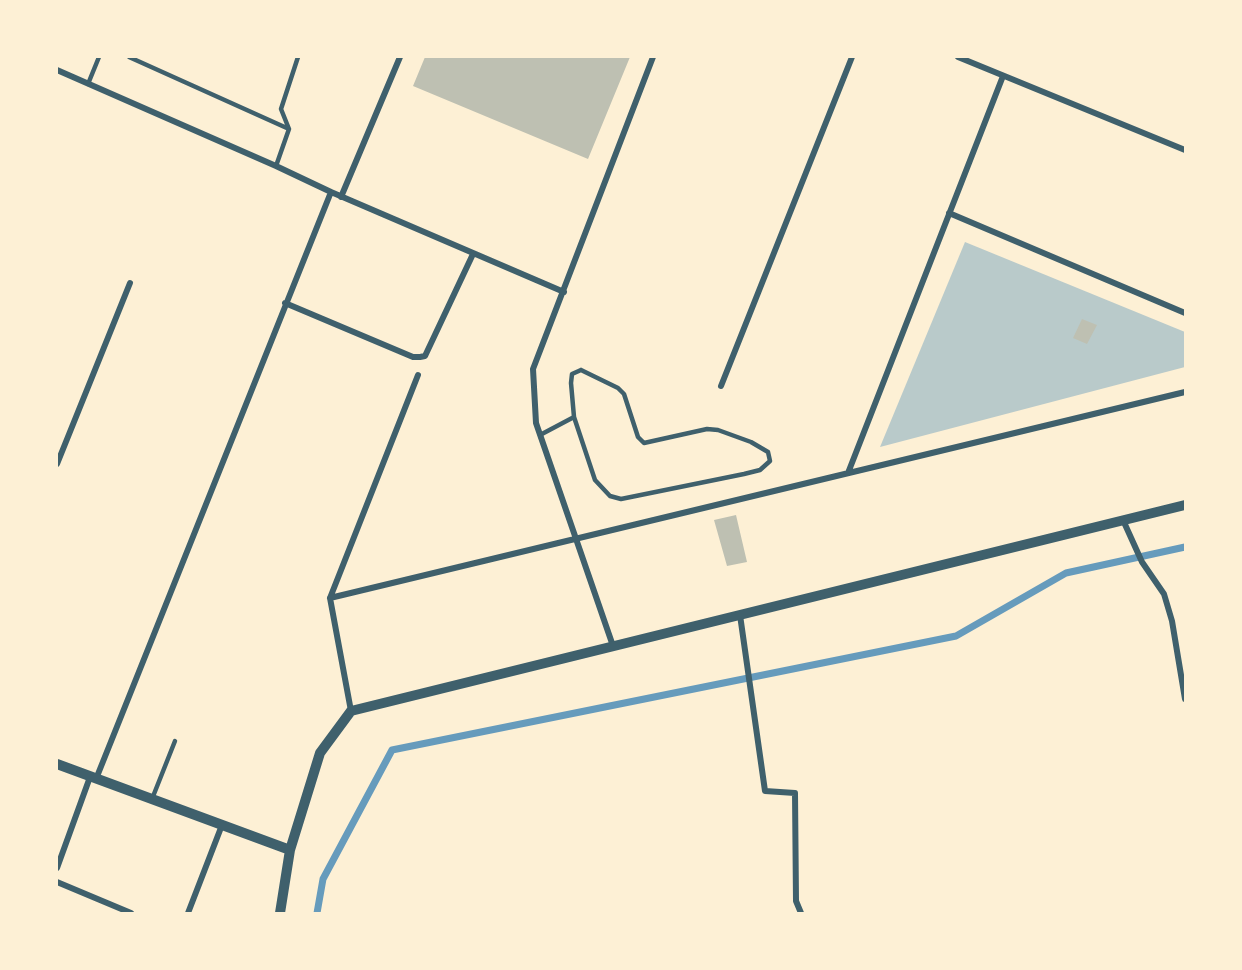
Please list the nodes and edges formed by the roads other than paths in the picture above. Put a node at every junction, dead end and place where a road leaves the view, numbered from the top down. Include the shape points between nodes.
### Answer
1 (99, 57) edge
2 (129, 57) edge
3 (298, 57) edge
4 (400, 57) edge
5 (653, 57) edge
6 (852, 57) edge
7 (958, 57) edge
8 (57, 70) edge
9 (1003, 75) junction
10 (88, 84) junction
11 (289, 129) junction
12 (1185, 150) edge
13 (276, 166) junction
14 (331, 192) junction
15 (341, 197) junction
16 (949, 213) junction
17 (473, 254) junction
18 (130, 283) dead end
19 (564, 292) junction
20 (285, 303) junction
21 (1185, 313) edge
22 (418, 375) dead end
23 (721, 386) dead end
24 (1185, 392) edge
25 (574, 417) junction
26 (540, 435) junction
27 (57, 464) edge
28 (848, 473) junction
29 (1185, 505) edge
30 (1123, 520) junction
31 (576, 540) junction
32 (330, 597) junction
33 (740, 615) junction
34 (613, 646) junction
35 (1185, 699) edge
36 (351, 711) junction
37 (175, 741) dead end
38 (57, 764) edge
39 (93, 778) junction
40 (152, 799) junction
41 (222, 825) junction
42 (290, 849) junction
43 (57, 868) edge
44 (57, 882) edge
45 (131, 913) edge
46 (188, 913) edge
47 (280, 913) edge
48 (801, 913) edge

1 - 10 lane
2 - 11 lane
3 - 11 lane via 281,109
4 - 15 street
5 - 19 street
6 - 23 street
7 - 9 street
8 - 10 street
9 - 12 street
9 - 16 street
10 - 13 street
11 - 13 lane
13 - 14 street
14 - 15 street
14 - 20 street
15 - 17 street
16 - 21 street
16 - 28 street
17 - 19 street
17 - 20 street via 425,356 413,357
18 - 27 street
19 - 26 street via 533,369
20 - 39 street
22 - 32 street
24 - 28 street
25 - 25 lane via 595,480 610,496 621,499 760,470 770,461 768,452 718,430 644,442 638,437 624,394 581,370 572,374
25 - 26 lane
26 - 31 street
28 - 31 street
29 - 30 street
30 - 33 street
30 - 35 street via 1142,562 1164,594
31 - 32 street
31 - 34 street
32 - 36 street
33 - 34 street
33 - 48 street via 765,791 795,793 796,901
34 - 36 street
36 - 42 street via 320,753
37 - 40 lane
38 - 39 street
39 - 40 street
39 - 43 street
40 - 41 street
41 - 42 street
41 - 46 street
42 - 47 street
44 - 45 street

